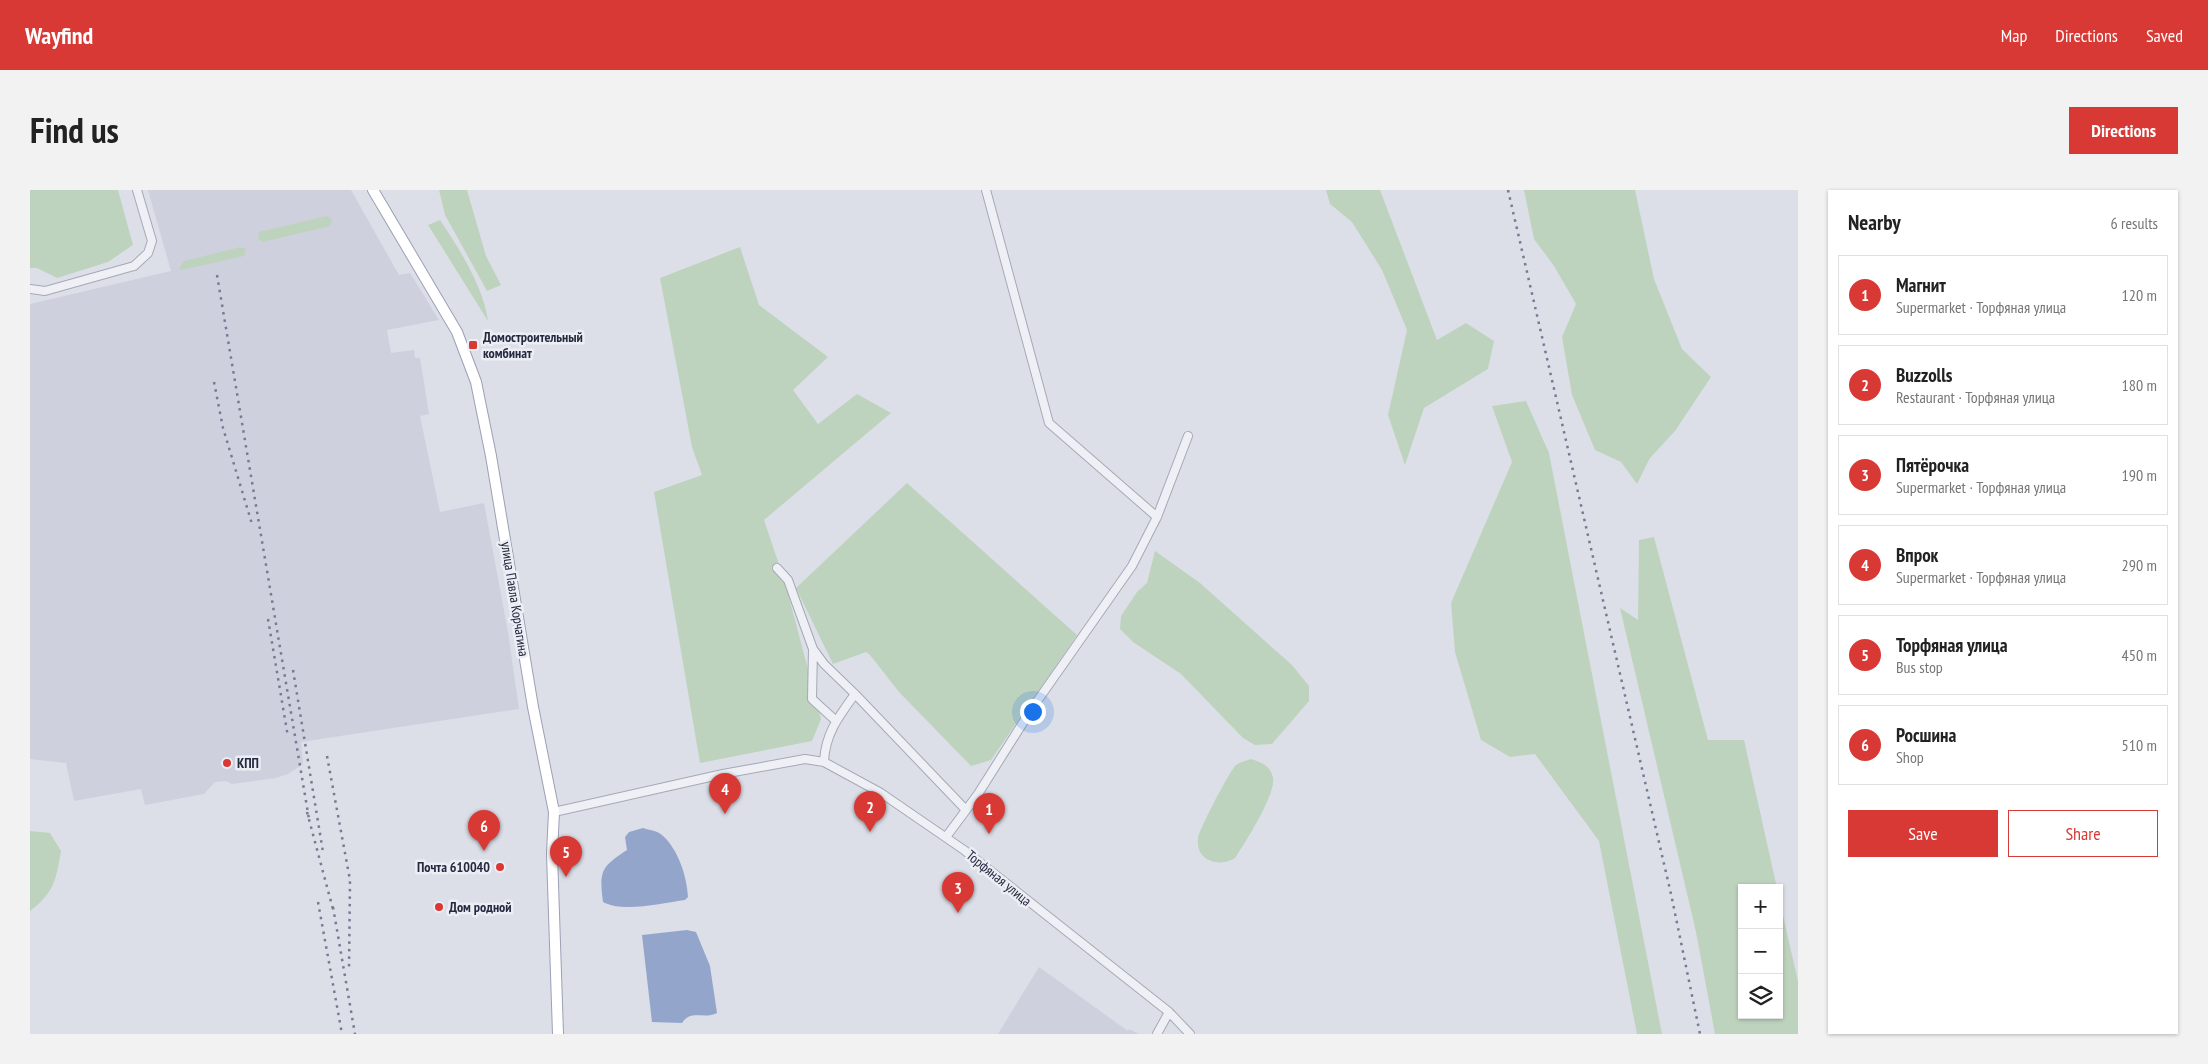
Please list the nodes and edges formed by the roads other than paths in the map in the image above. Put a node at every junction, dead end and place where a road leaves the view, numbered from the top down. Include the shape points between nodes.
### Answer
1 (137, 190) edge
2 (373, 190) edge
3 (986, 190) edge
4 (30, 289) edge
5 (1188, 436) dead end
6 (1156, 517) junction
7 (777, 568) dead end
8 (812, 650) junction
9 (855, 694) junction
10 (835, 720) junction
11 (824, 762) junction
12 (966, 810) junction
13 (554, 812) junction
14 (946, 837) junction
15 (1169, 1012) junction
16 (558, 1034) edge
17 (1157, 1034) edge
18 (1190, 1034) edge

1 - 4 street via 152,241 148,253 134,266 45,291
2 - 13 main road, улица Павла Корчагина via 454,326 474,376
3 - 6 street via 1049,423
5 - 6 street
6 - 12 street via 1120,584 1030,710
7 - 8 street via 788,580
8 - 9 street
8 - 10 street via 812,699
9 - 10 street
9 - 12 street
10 - 11 street via 825,744
11 - 13 street, Торфяная улица via 804,759
11 - 14 street, Торфяная улица via 881,793
12 - 14 street
13 - 16 main road, улица Павла Корчагина via 552,854
14 - 15 street, Торфяная улица
15 - 17 street
15 - 18 street, Торфяная улица

